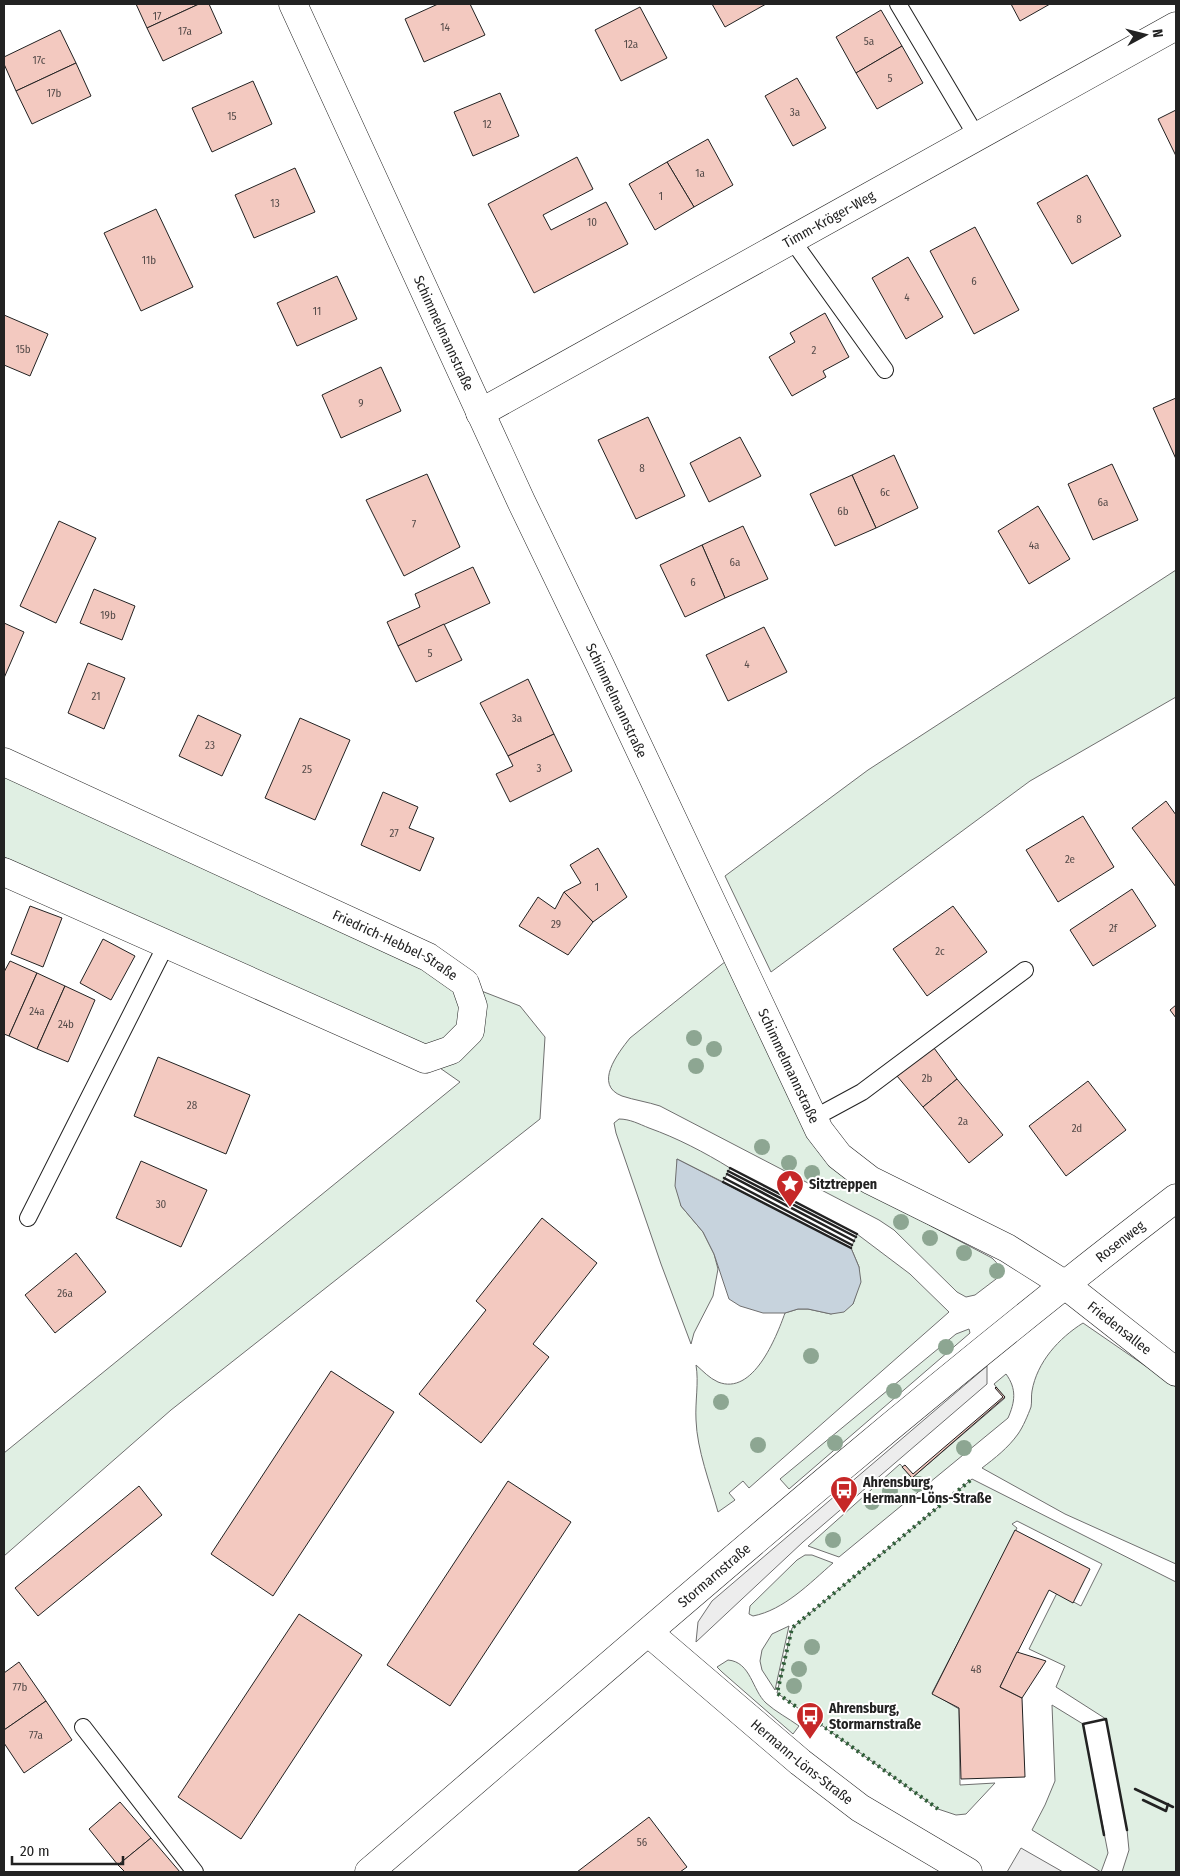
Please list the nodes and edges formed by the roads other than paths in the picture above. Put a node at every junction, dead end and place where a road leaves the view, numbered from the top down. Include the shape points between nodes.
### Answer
1 (293, 4) edge
2 (898, 4) edge
3 (1176, 26) edge
4 (977, 137) junction
5 (792, 240) junction
6 (885, 370) dead end
7 (480, 413) junction
8 (4, 762) edge
9 (4, 872) edge
10 (166, 944) junction
11 (1025, 970) dead end
12 (814, 1118) junction
13 (1176, 1198) edge
14 (28, 1218) dead end
15 (1064, 1284) junction
16 (1176, 1372) edge
17 (649, 1632) junction
18 (83, 1727) dead end
19 (196, 1872) edge
20 (369, 1872) edge
21 (968, 1872) edge

1 - 7 street, Schimmelmannstraße
2 - 4 lane
3 - 4 street, Timm-Kröger-Weg
4 - 5 street, Timm-Kröger-Weg
5 - 6 lane
5 - 7 street, Timm-Kröger-Weg
7 - 12 street, Schimmelmannstraße
8 - 10 street, Friedrich-Hebbel-Straße via 428,957 465,983 473,1006 470,1031 451,1050 425,1059
9 - 10 street, Friedrich-Hebbel-Straße
10 - 14 lane
11 - 12 lane via 862,1092
12 - 15 street, Schimmelmannstraße via 839,1156 870,1180 1007,1248
13 - 15 street, Rosenweg
15 - 16 street, Friedensallee
15 - 17 street, Stormarnstraße via 820,1484
17 - 20 street, Stormarnstraße
17 - 21 street, Hermann-Löns-Straße via 800,1762 860,1808
18 - 19 lane

